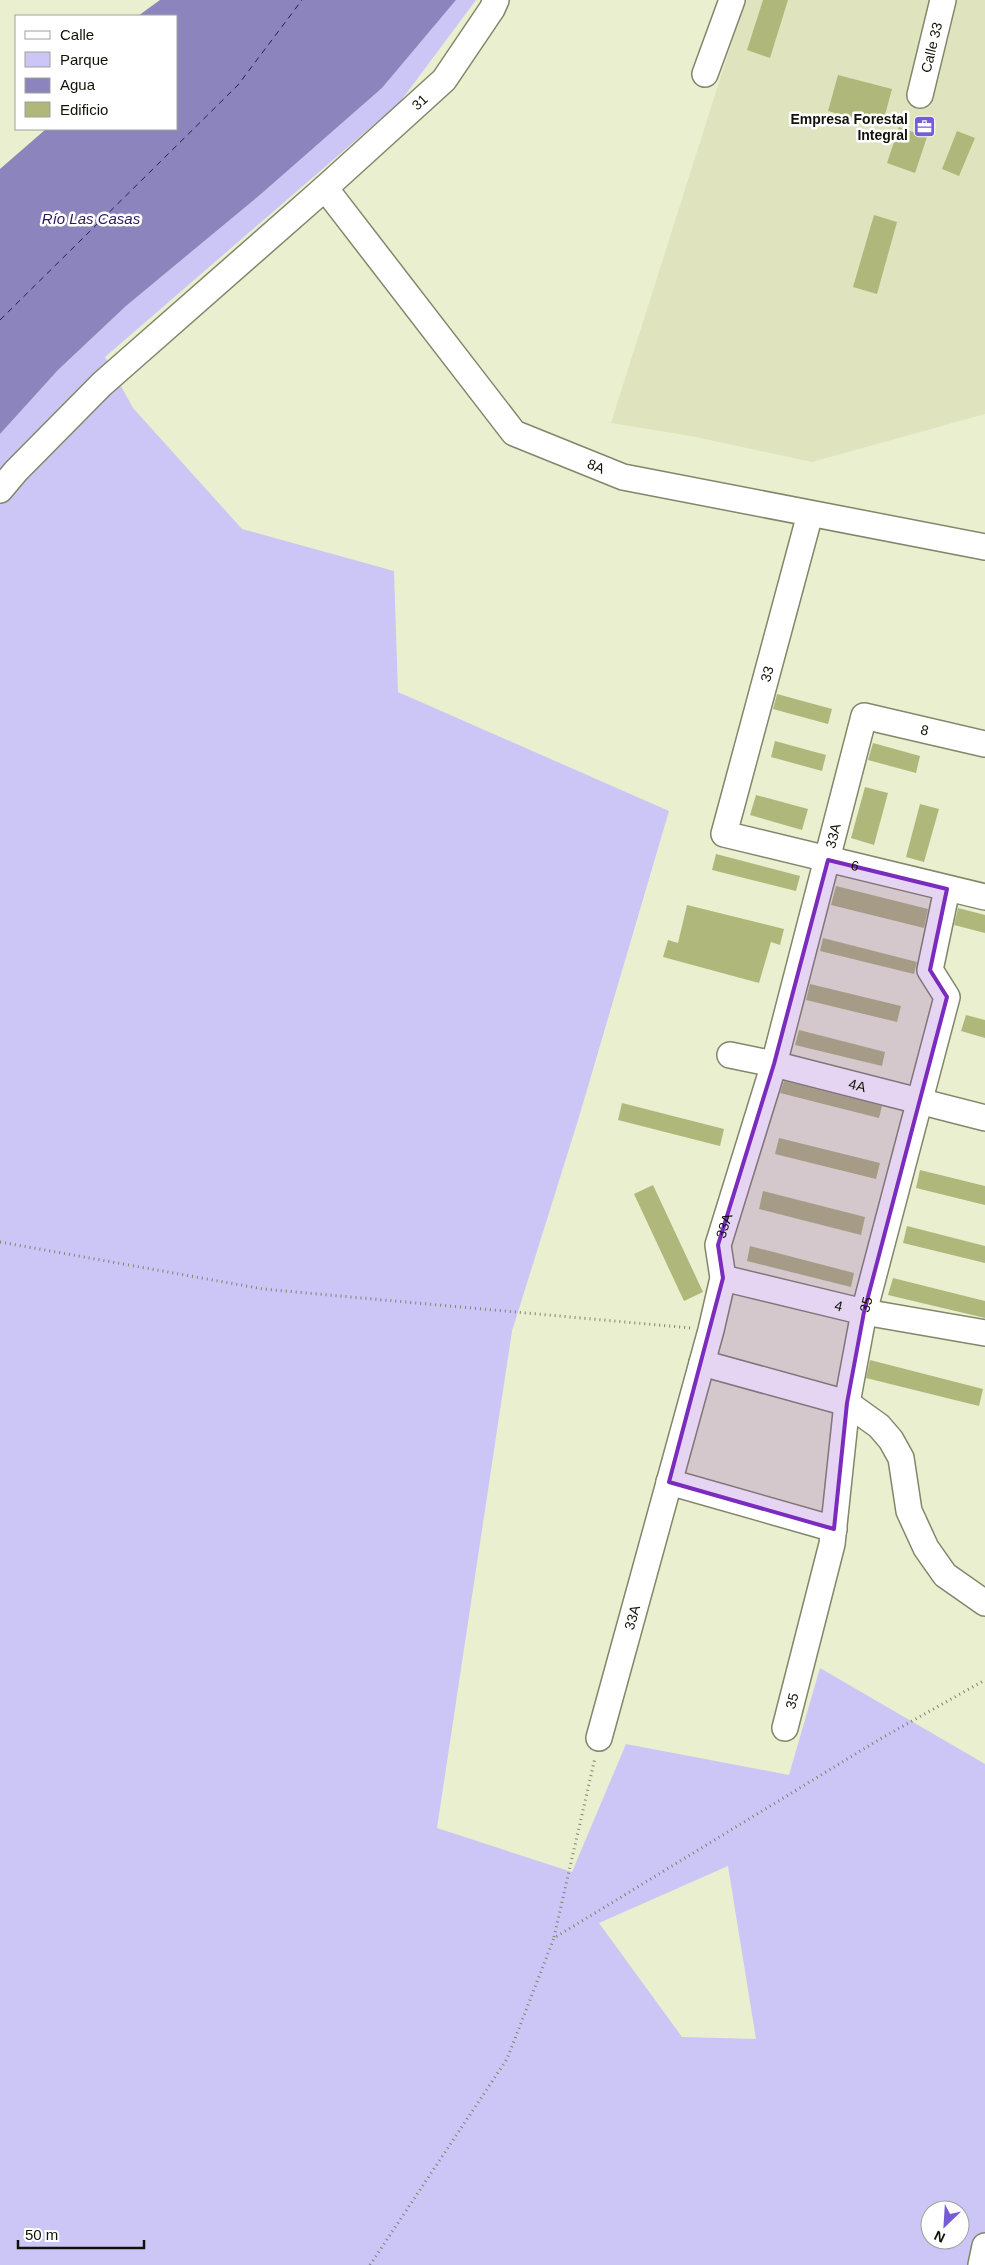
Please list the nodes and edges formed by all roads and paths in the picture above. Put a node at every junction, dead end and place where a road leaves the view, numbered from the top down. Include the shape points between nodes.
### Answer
1 (496, 0) edge
2 (732, 0) edge
3 (943, 0) edge
4 (705, 74) dead end
5 (920, 95) dead end
6 (325, 188) junction
7 (0, 490) edge
8 (810, 514) junction
9 (985, 547) edge
10 (864, 716) joint
11 (985, 744) edge
12 (724, 834) joint
13 (828, 860) junction
14 (947, 889) junction
15 (985, 897) edge
16 (730, 1056) dead end
17 (774, 1064) junction
18 (919, 1102) junction
19 (985, 1118) edge
20 (0, 1242) edge
21 (723, 1278) junction
22 (864, 1312) junction
23 (711, 1330) junction
24 (985, 1333) edge
25 (702, 1363) junction
26 (846, 1403) junction
27 (669, 1482) junction
28 (834, 1529) junction
29 (985, 1603) edge
30 (985, 1680) edge
31 (785, 1728) dead end
32 (599, 1738) joint
33 (554, 1938) junction
34 (985, 2246) edge
35 (370, 2265) edge
36 (981, 2265) edge

1 - 6 street, 31 via 444,80
2 - 4 street
3 - 5 street, Calle 33
6 - 7 street, 31 via 102,384
6 - 8 street, 8A via 514,434 623,477
8 - 9 street, 8A
8 - 12 street, 33
10 - 11 street, 8
10 - 13 street, 33A
12 - 13 street, 6
13 - 14 street, 6
13 - 17 street, 33A
14 - 15 street, 6
14 - 18 street, 35 via 930,970 947,998
16 - 17 street, 4A
17 - 18 street, 4A
17 - 21 street, 33A via 718,1245
18 - 19 street, 4A
18 - 22 street, 35
20 - 23 path via 263,1289
21 - 22 street, 4
21 - 23 street, 33A
22 - 24 street, 4
22 - 26 street, 35
23 - 25 street, 33A
25 - 26 street
25 - 27 street, 33A
26 - 28 street, 35
26 - 29 street via 879,1426 896,1448 904,1469 909,1511 935,1562 945,1575
27 - 28 street
27 - 32 street, 33A
28 - 31 street, 35
30 - 33 path via 872,1744
32 - 33 path
33 - 35 path via 507,2059
34 - 36 street

